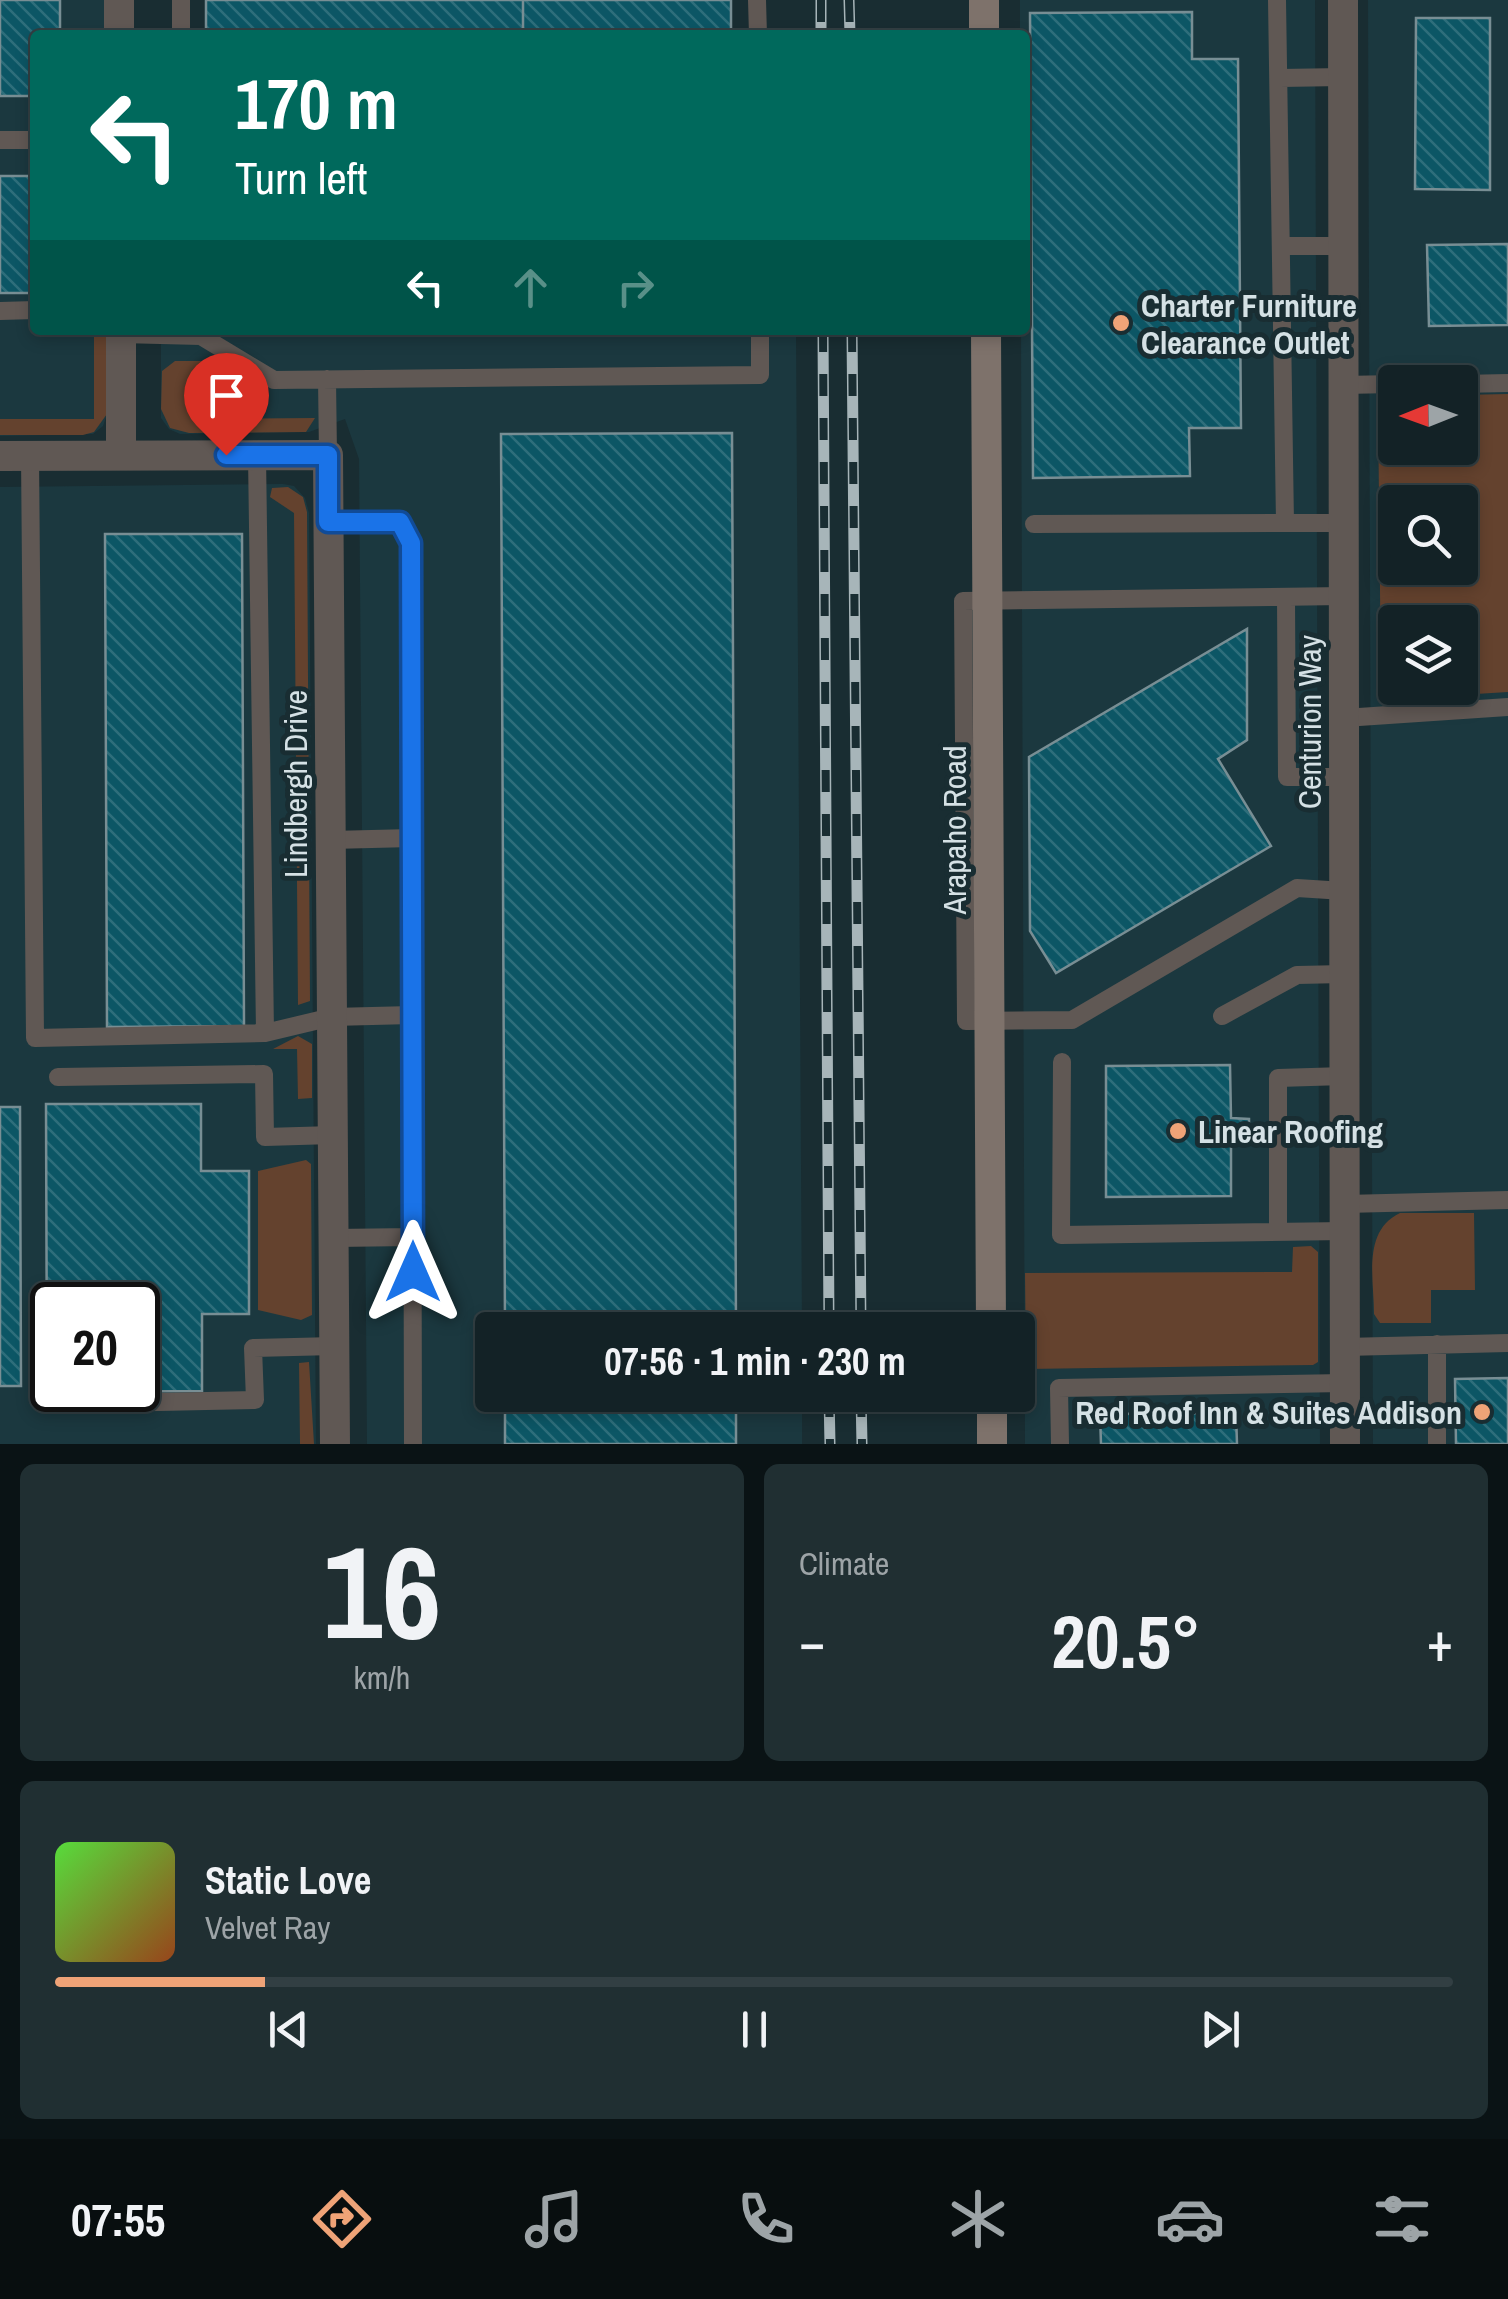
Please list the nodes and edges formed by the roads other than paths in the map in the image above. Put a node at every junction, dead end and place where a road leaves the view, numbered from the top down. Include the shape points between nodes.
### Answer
1 (119, 0) edge
2 (182, 0) edge
3 (758, 0) edge
4 (984, 0) edge
5 (1277, 0) edge
6 (1343, 0) edge
7 (119, 30) edge
8 (181, 30) edge
9 (758, 30) edge
10 (984, 30) edge
11 (1342, 77) junction
12 (1280, 78) junction
13 (0, 140) edge
14 (30, 140) edge
15 (1282, 246) junction
16 (1343, 246) junction
17 (0, 310) edge
18 (30, 310) edge
19 (121, 335) edge
20 (194, 335) edge
21 (760, 335) edge
22 (986, 335) edge
23 (327, 379) junction
24 (1508, 383) edge
25 (1378, 384) edge
26 (1478, 384) edge
27 (1343, 385) junction
28 (15, 455) edge
29 (121, 455) junction
30 (258, 455) junction
31 (328, 455) junction
32 (328, 522) junction
33 (1285, 523) junction
34 (1343, 523) junction
35 (1034, 524) dead end
36 (1344, 596) junction
37 (1286, 597) junction
38 (1508, 707) edge
39 (1344, 718) junction
40 (1344, 778) junction
41 (412, 838) junction
42 (331, 840) junction
43 (1344, 890) junction
44 (1344, 974) junction
45 (412, 1015) junction
46 (1222, 1016) dead end
47 (332, 1018) junction
48 (265, 1033) junction
49 (1062, 1062) dead end
50 (1344, 1076) junction
51 (58, 1077) dead end
52 (333, 1135) junction
53 (1508, 1200) edge
54 (1345, 1218) junction
55 (1278, 1232) junction
56 (413, 1237) junction
57 (334, 1238) junction
58 (991, 1312) edge
59 (1508, 1343) edge
60 (1436, 1344) junction
61 (334, 1346) junction
62 (1345, 1347) junction
63 (1345, 1384) junction
64 (160, 1402) edge
65 (992, 1412) edge
66 (335, 1444) edge
67 (413, 1444) edge
68 (992, 1444) edge
69 (1060, 1444) edge
70 (1345, 1444) edge
71 (1437, 1444) edge

1 - 7 street
2 - 8 lane
3 - 9 lane
4 - 10 main road
5 - 12 lane
6 - 11 street, Centurion Way
11 - 12 lane
11 - 16 street, Centurion Way
12 - 15 lane
13 - 14 lane
15 - 16 lane
15 - 33 lane
16 - 27 street, Centurion Way
17 - 18 lane
19 - 29 street
20 - 23 lane via 274,380
21 - 23 lane via 760,375
22 - 58 main road, Arapaho Road, bridge
23 - 31 lane
24 - 26 lane
25 - 27 lane
27 - 34 street, Centurion Way
28 - 29 street
28 - 48 lane via 35,1038
29 - 30 street
30 - 31 street
30 - 48 lane
31 - 32 street, Lindbergh Drive
32 - 41 lane via 400,522 411,543
32 - 42 street, Lindbergh Drive
33 - 34 lane
33 - 35 lane
34 - 36 street, Centurion Way
36 - 37 lane
36 - 39 street, Centurion Way
37 - 40 lane via 1287,777
37 - 43 lane via 963,601 966,1021 1072,1020 1297,888
38 - 39 lane
39 - 40 street, Centurion Way
40 - 43 street, Centurion Way
41 - 42 lane
41 - 45 lane
42 - 47 street, Lindbergh Drive
43 - 44 street, Centurion Way
44 - 46 lane via 1297,975
44 - 50 street, Centurion Way
45 - 47 lane
45 - 56 lane
47 - 48 lane
47 - 52 street, Lindbergh Drive
49 - 55 lane via 1061,1235
50 - 54 street, Centurion Way
50 - 55 lane via 1278,1078
51 - 52 lane via 264,1074 265,1136
52 - 57 street, Lindbergh Drive
53 - 54 lane
54 - 55 lane
54 - 62 street, Centurion Way
56 - 57 lane
56 - 67 lane
57 - 61 street, Lindbergh Drive
59 - 60 lane
60 - 62 lane
60 - 71 lane
61 - 64 lane via 253,1348 254,1400
61 - 66 street, Lindbergh Drive
62 - 63 street, Centurion Way
63 - 69 lane via 1059,1388
63 - 70 street, Centurion Way
65 - 68 main road

